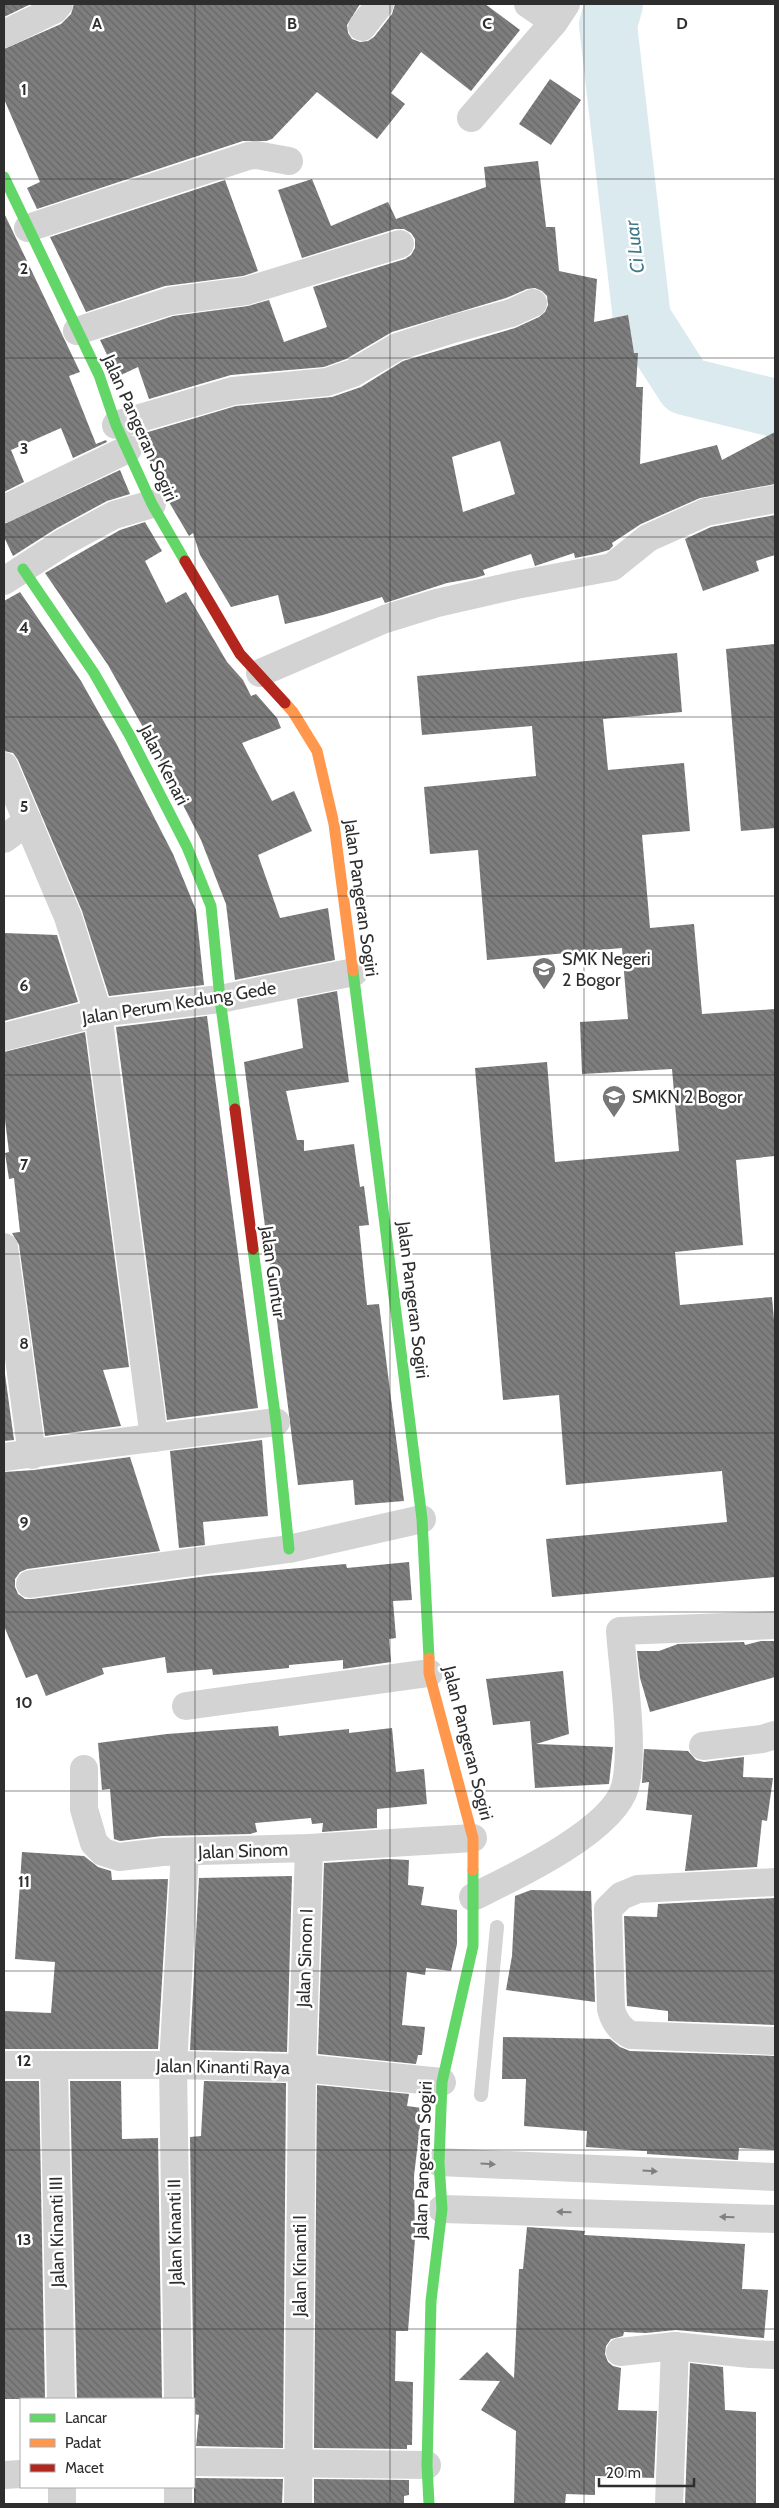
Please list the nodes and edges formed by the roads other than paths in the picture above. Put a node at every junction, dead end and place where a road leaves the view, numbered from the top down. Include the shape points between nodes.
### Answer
1 (58, 4) edge
2 (380, 4) edge
3 (528, 4) edge
4 (560, 13) edge
5 (362, 27) dead end
6 (4, 34) edge
7 (471, 118) dead end
8 (289, 160) dead end
9 (4, 177) edge
10 (28, 228) junction
11 (400, 244) dead end
12 (533, 303) dead end
13 (78, 331) junction
14 (116, 425) junction
15 (128, 449) junction
16 (775, 498) edge
17 (152, 504) junction
18 (4, 510) edge
19 (13, 575) edge
20 (260, 673) junction
21 (4, 766) edge
22 (28, 821) junction
23 (4, 839) edge
24 (354, 972) junction
25 (220, 999) junction
26 (98, 1013) junction
27 (4, 1037) edge
28 (4, 1247) edge
29 (276, 1422) junction
30 (154, 1438) junction
31 (32, 1455) junction
32 (4, 1457) edge
33 (422, 1519) junction
34 (289, 1549) junction
35 (30, 1584) dead end
36 (775, 1625) edge
37 (430, 1673) junction
38 (186, 1706) dead end
39 (771, 1739) edge
40 (703, 1746) dead end
41 (84, 1768) dead end
42 (473, 1838) junction
43 (309, 1848) junction
44 (185, 1853) junction
45 (775, 1882) edge
46 (473, 1897) junction
47 (497, 1926) dead end
48 (476, 1998) junction
49 (775, 2041) edge
50 (173, 2065) junction
51 (4, 2066) edge
52 (54, 2066) junction
53 (302, 2068) junction
54 (442, 2082) junction
55 (481, 2095) dead end
56 (439, 2162) junction
57 (775, 2177) edge
58 (442, 2209) junction
59 (775, 2219) edge
60 (675, 2346) junction
61 (620, 2352) dead end
62 (775, 2354) edge
63 (61, 2398) edge
64 (178, 2398) edge
65 (195, 2462) edge
66 (299, 2464) junction
67 (427, 2466) junction
68 (4, 2474) edge
69 (20, 2474) edge
70 (62, 2488) edge
71 (178, 2488) edge
72 (62, 2504) edge
73 (178, 2504) edge
74 (298, 2504) edge
75 (429, 2504) edge
76 (669, 2504) edge

1 - 6 street via 54,10
2 - 5 street
3 - 4 street
4 - 7 street
8 - 10 street via 248,156
9 - 10 street, Jalan Pangeran Sogiri
10 - 13 street, Jalan Pangeran Sogiri
11 - 13 street via 246,291 170,301
12 - 14 street via 511,313 397,347 352,373 327,382 233,391
13 - 14 street, Jalan Pangeran Sogiri
14 - 15 street, Jalan Pangeran Sogiri
15 - 17 street, Jalan Pangeran Sogiri
15 - 18 street
16 - 20 street via 706,512 648,538 612,567 516,585 385,619
17 - 19 street via 114,514
17 - 20 street, Jalan Pangeran Sogiri via 240,654
19 - 25 street, Jalan Kenari via 94,673 187,847 211,906
20 - 24 street, Jalan Pangeran Sogiri via 293,712 317,751 334,824
21 - 22 street
22 - 23 street
22 - 26 street via 68,918
24 - 25 street, Jalan Perum Kedung Gede
24 - 33 street, Jalan Pangeran Sogiri
25 - 26 street, Jalan Perum Kedung Gede
25 - 29 street, Jalan Guntur
26 - 27 street, Jalan Perum Kedung Gede
26 - 30 street
28 - 31 street
29 - 30 street
29 - 34 street, Jalan Guntur
30 - 31 street
31 - 32 street
33 - 34 street
33 - 37 street, Jalan Pangeran Sogiri
34 - 35 street
36 - 46 street via 620,1631 628,1759 624,1789 606,1816 550,1859
37 - 38 street
37 - 42 street, Jalan Pangeran Sogiri
39 - 40 street
41 - 44 street, Jalan Sinom via 86,1816 94,1843 103,1852 119,1857
42 - 43 street, Jalan Sinom
42 - 46 street, Jalan Pangeran Sogiri
43 - 44 street, Jalan Sinom
43 - 53 street, Jalan Sinom I
44 - 50 street, Jalan Kinanti II
45 - 49 street via 638,1889 621,1896 608,1910 611,2009 623,2032 631,2035
46 - 48 street, Jalan Pangeran Sogiri
47 - 48 lane
48 - 54 street, Jalan Pangeran Sogiri
48 - 55 lane
50 - 52 street, Jalan Kinanti Raya
50 - 53 street, Jalan Kinanti Raya
50 - 64 street, Jalan Kinanti II
51 - 52 street, Jalan Kinanti Raya
52 - 63 street, Jalan Kinanti III
53 - 54 street, Jalan Kinanti Raya
53 - 66 street, Jalan Kinanti I
54 - 56 street, Jalan Pangeran Sogiri
56 -> 57 street
56 - 58 street, Jalan Pangeran Sogiri
59 -> 58 street
58 - 67 street, Jalan Pangeran Sogiri via 431,2301
60 - 61 street
60 - 62 street
60 - 76 street
65 - 66 street
66 - 67 street
66 - 74 street, Jalan Kinanti I
67 - 75 street, Jalan Pangeran Sogiri
68 - 69 street
70 - 72 street
71 - 73 street

